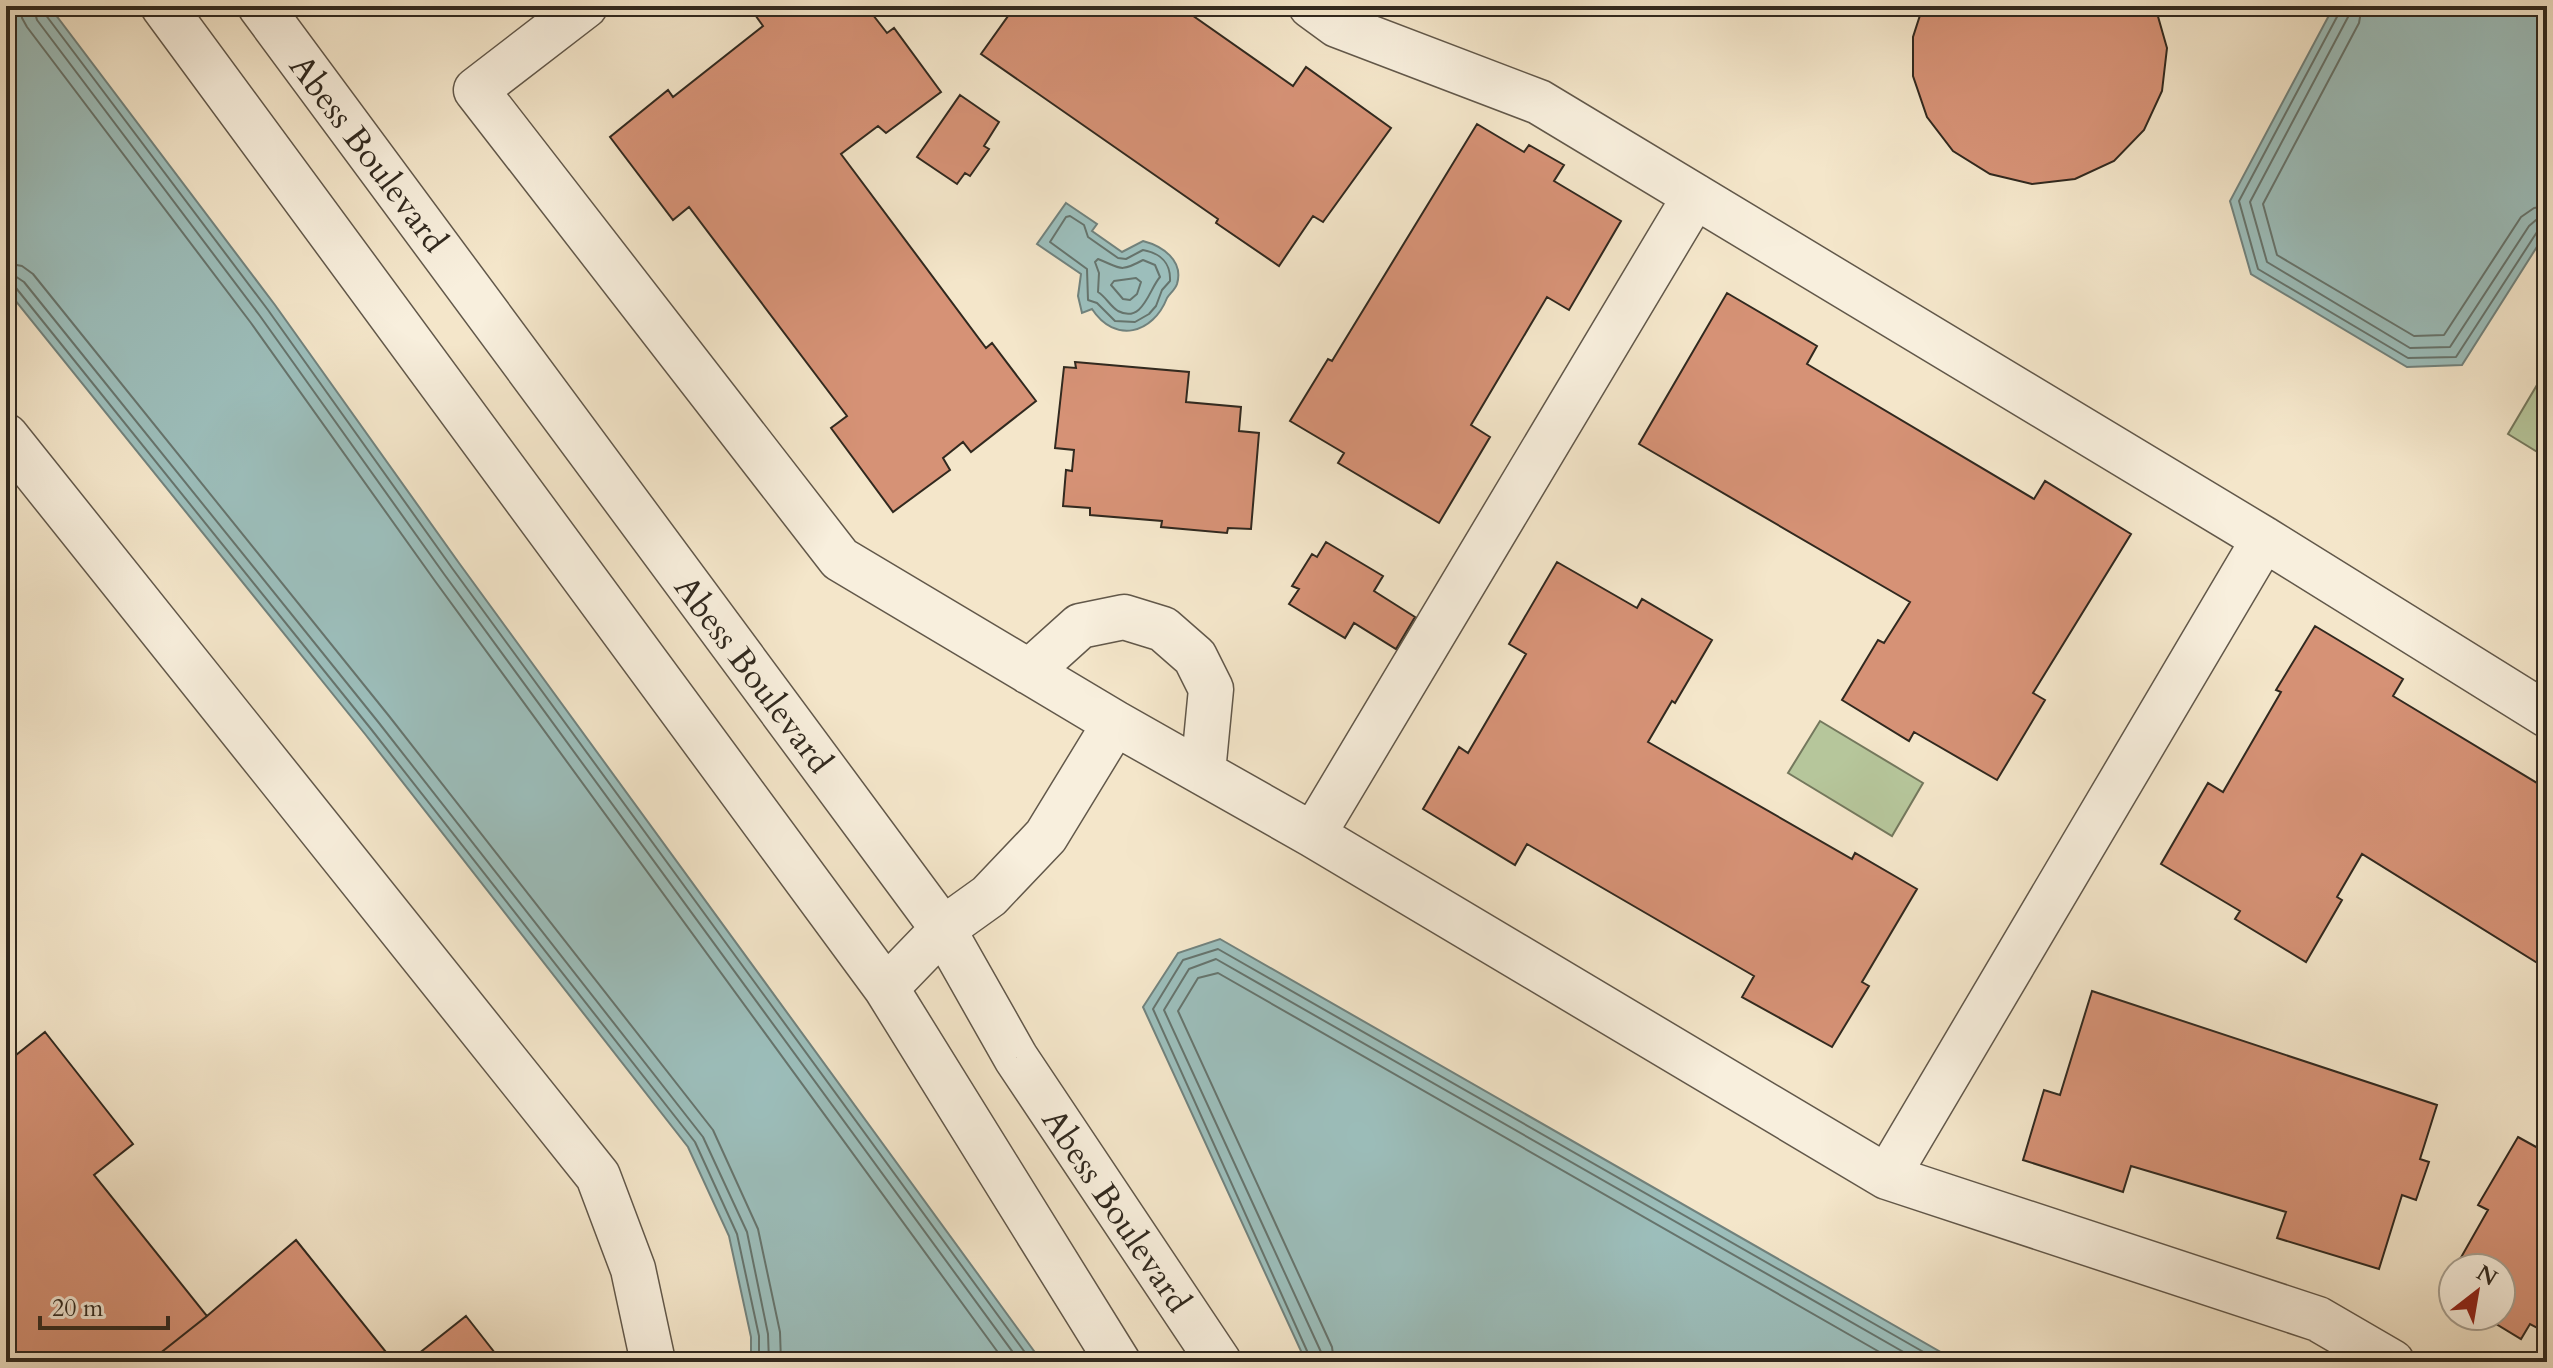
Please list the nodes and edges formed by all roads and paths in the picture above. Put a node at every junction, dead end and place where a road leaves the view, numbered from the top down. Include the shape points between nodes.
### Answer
1 (163, 6) edge
2 (260, 6) edge
3 (585, 6) edge
4 (1311, 6) edge
5 (1695, 196) junction
6 (6, 436) edge
7 (2264, 539) junction
8 (1029, 672) junction
9 (2547, 715) edge
10 (1115, 723) junction
11 (1203, 772) junction
12 (1313, 835) junction
13 (943, 929) junction
14 (886, 988) junction
15 (1887, 1177) junction
16 (653, 1362) edge
17 (1118, 1362) edge
18 (1219, 1362) edge
19 (2392, 1362) edge

1 - 14 street
2 - 13 street, Abess Boulevard
3 - 8 street via 476,90 840,559
4 - 5 street via 1337,25 1539,102
5 - 7 street
5 - 12 street
6 - 16 street via 598,1176 633,1269
7 - 9 street
7 - 15 street
8 - 10 street
8 - 11 street via 1080,626 1124,617 1163,629 1195,657 1211,689
10 - 11 street
10 - 13 street via 1046,836 989,896
11 - 12 street
12 - 15 street
13 - 14 street
13 - 18 street, Abess Boulevard via 1016,1058
14 - 17 street
15 - 19 street via 2318,1319

